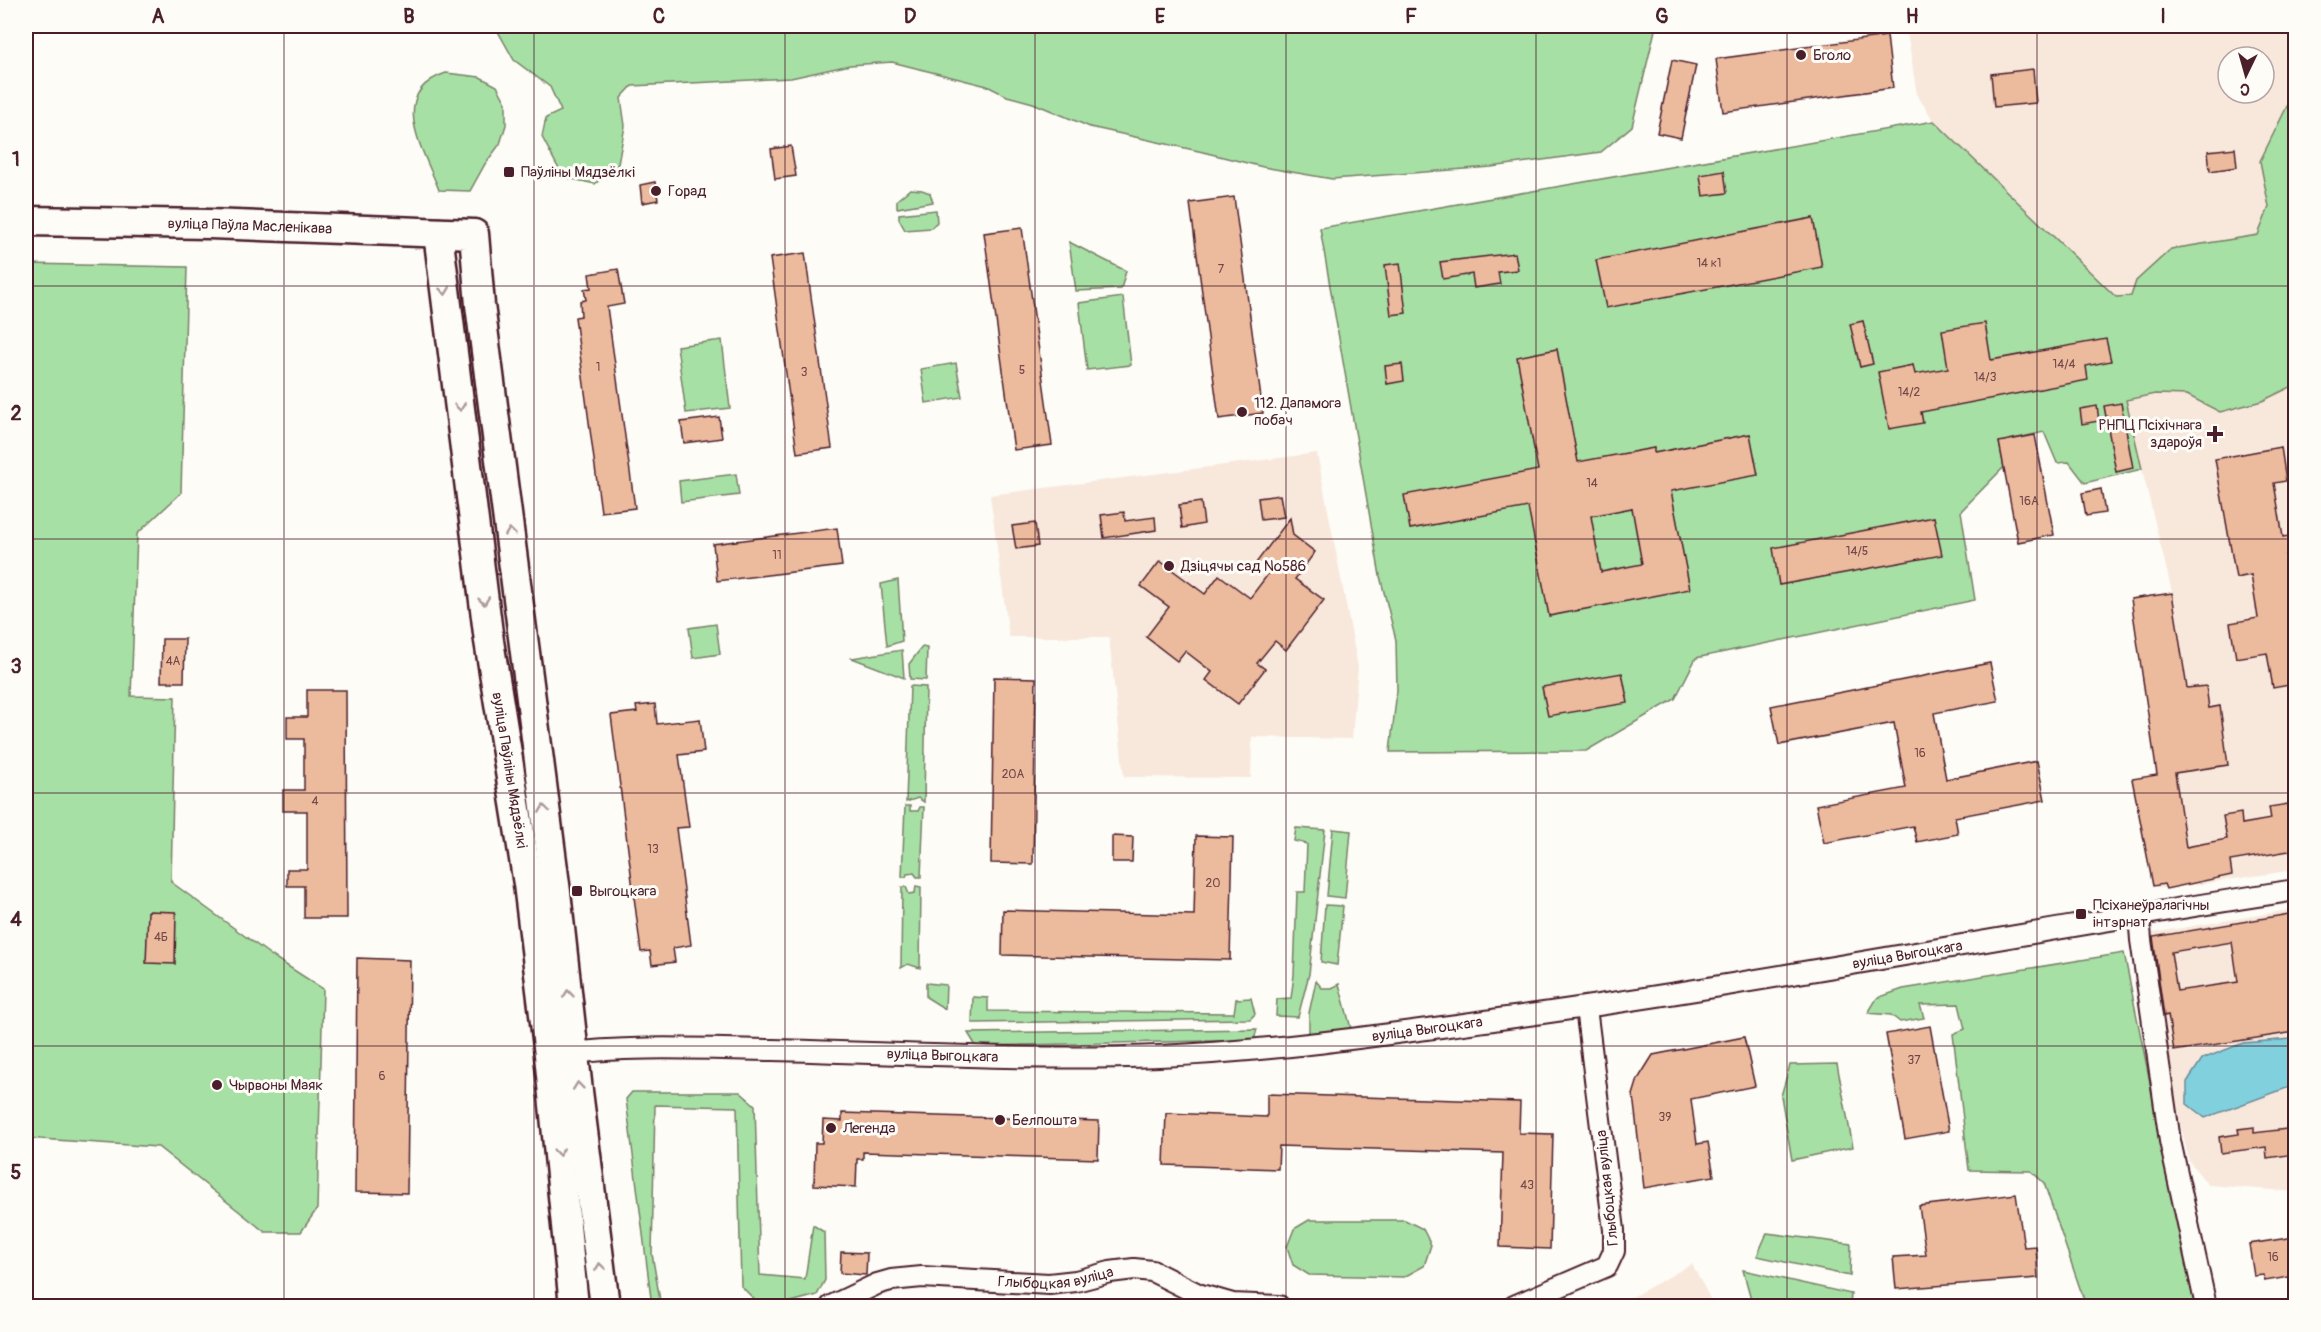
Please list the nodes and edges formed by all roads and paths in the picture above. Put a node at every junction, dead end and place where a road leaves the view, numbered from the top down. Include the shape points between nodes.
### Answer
1 (26, 221) edge
2 (438, 233) junction
3 (474, 234) joint
4 (2295, 890) edge
5 (2139, 914) junction
6 (1586, 1008) junction
7 (562, 1054) junction
8 (574, 1306) edge
9 (605, 1306) edge
10 (831, 1306) edge
11 (1279, 1306) edge
12 (1514, 1306) edge
13 (2206, 1306) edge

1 - 2 street, вуліца Паўла Масленікава
2 - 3 street, вуліца Паўла Масленікава
2 -> 7 street, вуліца Паўліны Мядзёлкі via 489,641 528,884
7 -> 3 street, вуліца Паўліны Мядзёлкі via 556,892
4 - 5 street, вуліца Выгоцкага
5 - 6 street, вуліца Выгоцкага via 1804,974
5 - 13 street via 2170,1141
6 - 7 street, вуліца Выгоцкага via 1361,1039 1157,1056 957,1056 703,1049
6 - 12 street, Глыбоцкая вуліца via 1614,1251 1607,1266
7 -> 8 street, вуліца Паўліны Мядзёлкі
9 -> 7 street, вуліца Паўліны Мядзёлкі
10 - 11 street, Глыбоцкая вуліца via 891,1280 922,1277 1049,1284 1134,1269 1152,1271 1198,1294 1233,1304

